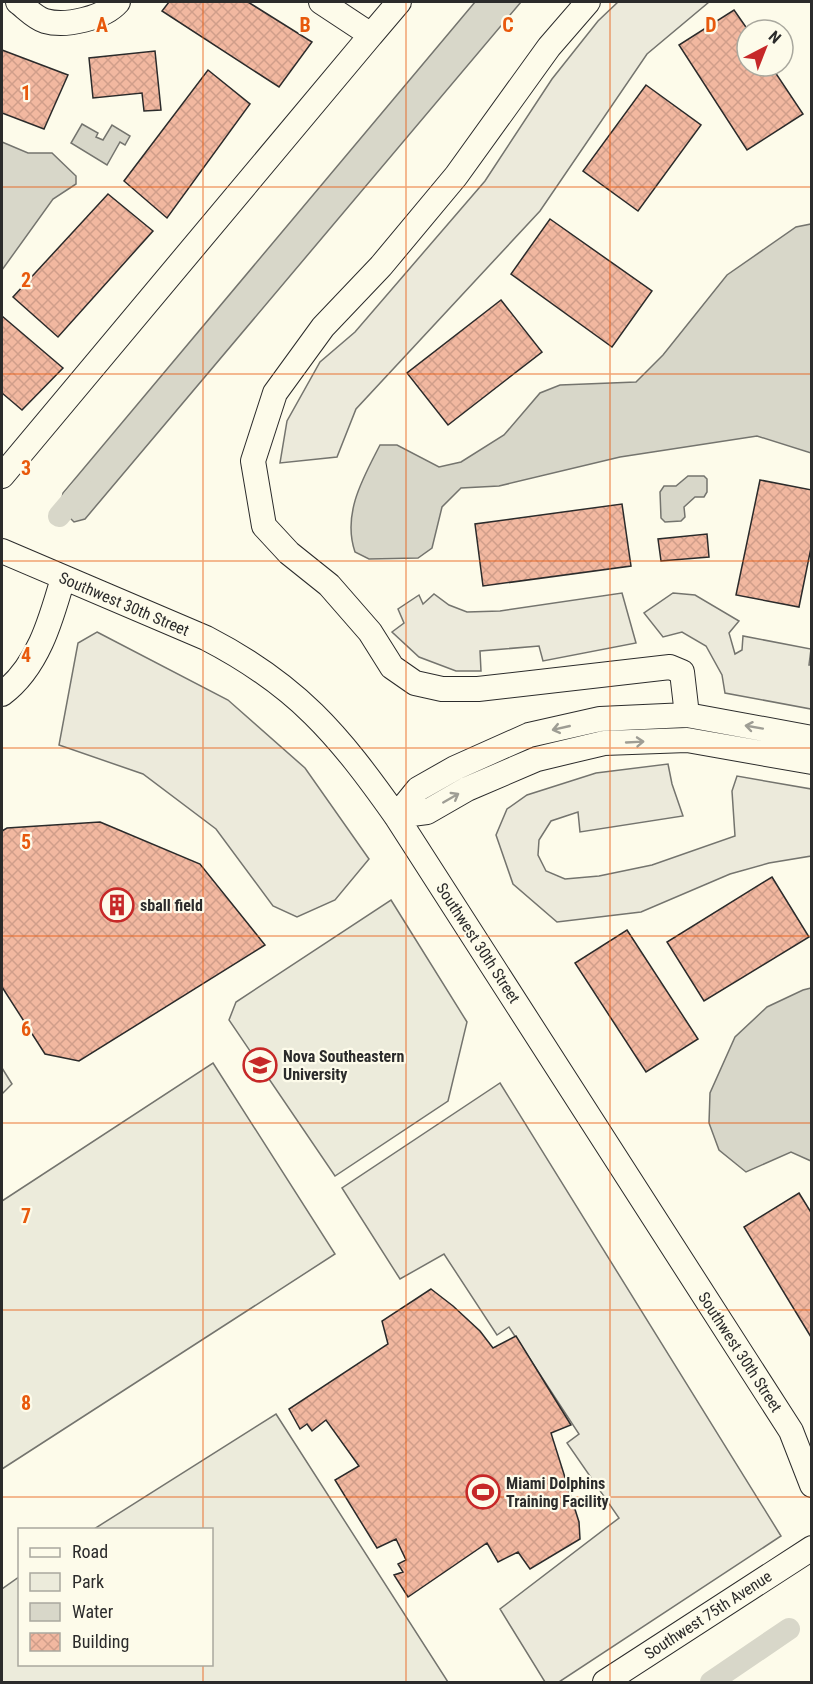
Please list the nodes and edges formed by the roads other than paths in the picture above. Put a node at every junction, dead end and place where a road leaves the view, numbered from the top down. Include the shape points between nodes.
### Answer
1 (18, 2) edge
2 (117, 2) edge
3 (321, 2) edge
4 (399, 2) edge
5 (588, 2) edge
6 (371, 35) junction
7 (6, 460) edge
8 (2, 551) edge
9 (63, 578) junction
10 (2, 694) edge
11 (687, 715) junction
12 (812, 738) edge
13 (812, 762) edge
14 (396, 816) junction
15 (812, 1485) edge
16 (812, 1548) edge
17 (604, 1683) edge

1 - 2 street via 43,21 55,23 84,20
3 - 6 street
4 - 6 street
5 - 11 street via 549,47 456,176 381,266 322,327 275,393 253,461 264,526 289,553 329,585 370,632 392,667 415,683 442,689 478,689 670,667 682,672
6 - 7 street
8 - 9 street, Southwest 30th Street
9 - 10 street via 35,654
9 - 14 street, Southwest 30th Street via 206,638 267,674 335,735
12 -> 11 street
11 -> 14 street via 600,719 529,735 418,789
14 -> 13 street via 427,812 467,789 537,759 604,743 687,740
14 - 15 street, Southwest 30th Street via 791,1431
16 - 17 street, Southwest 75th Avenue

